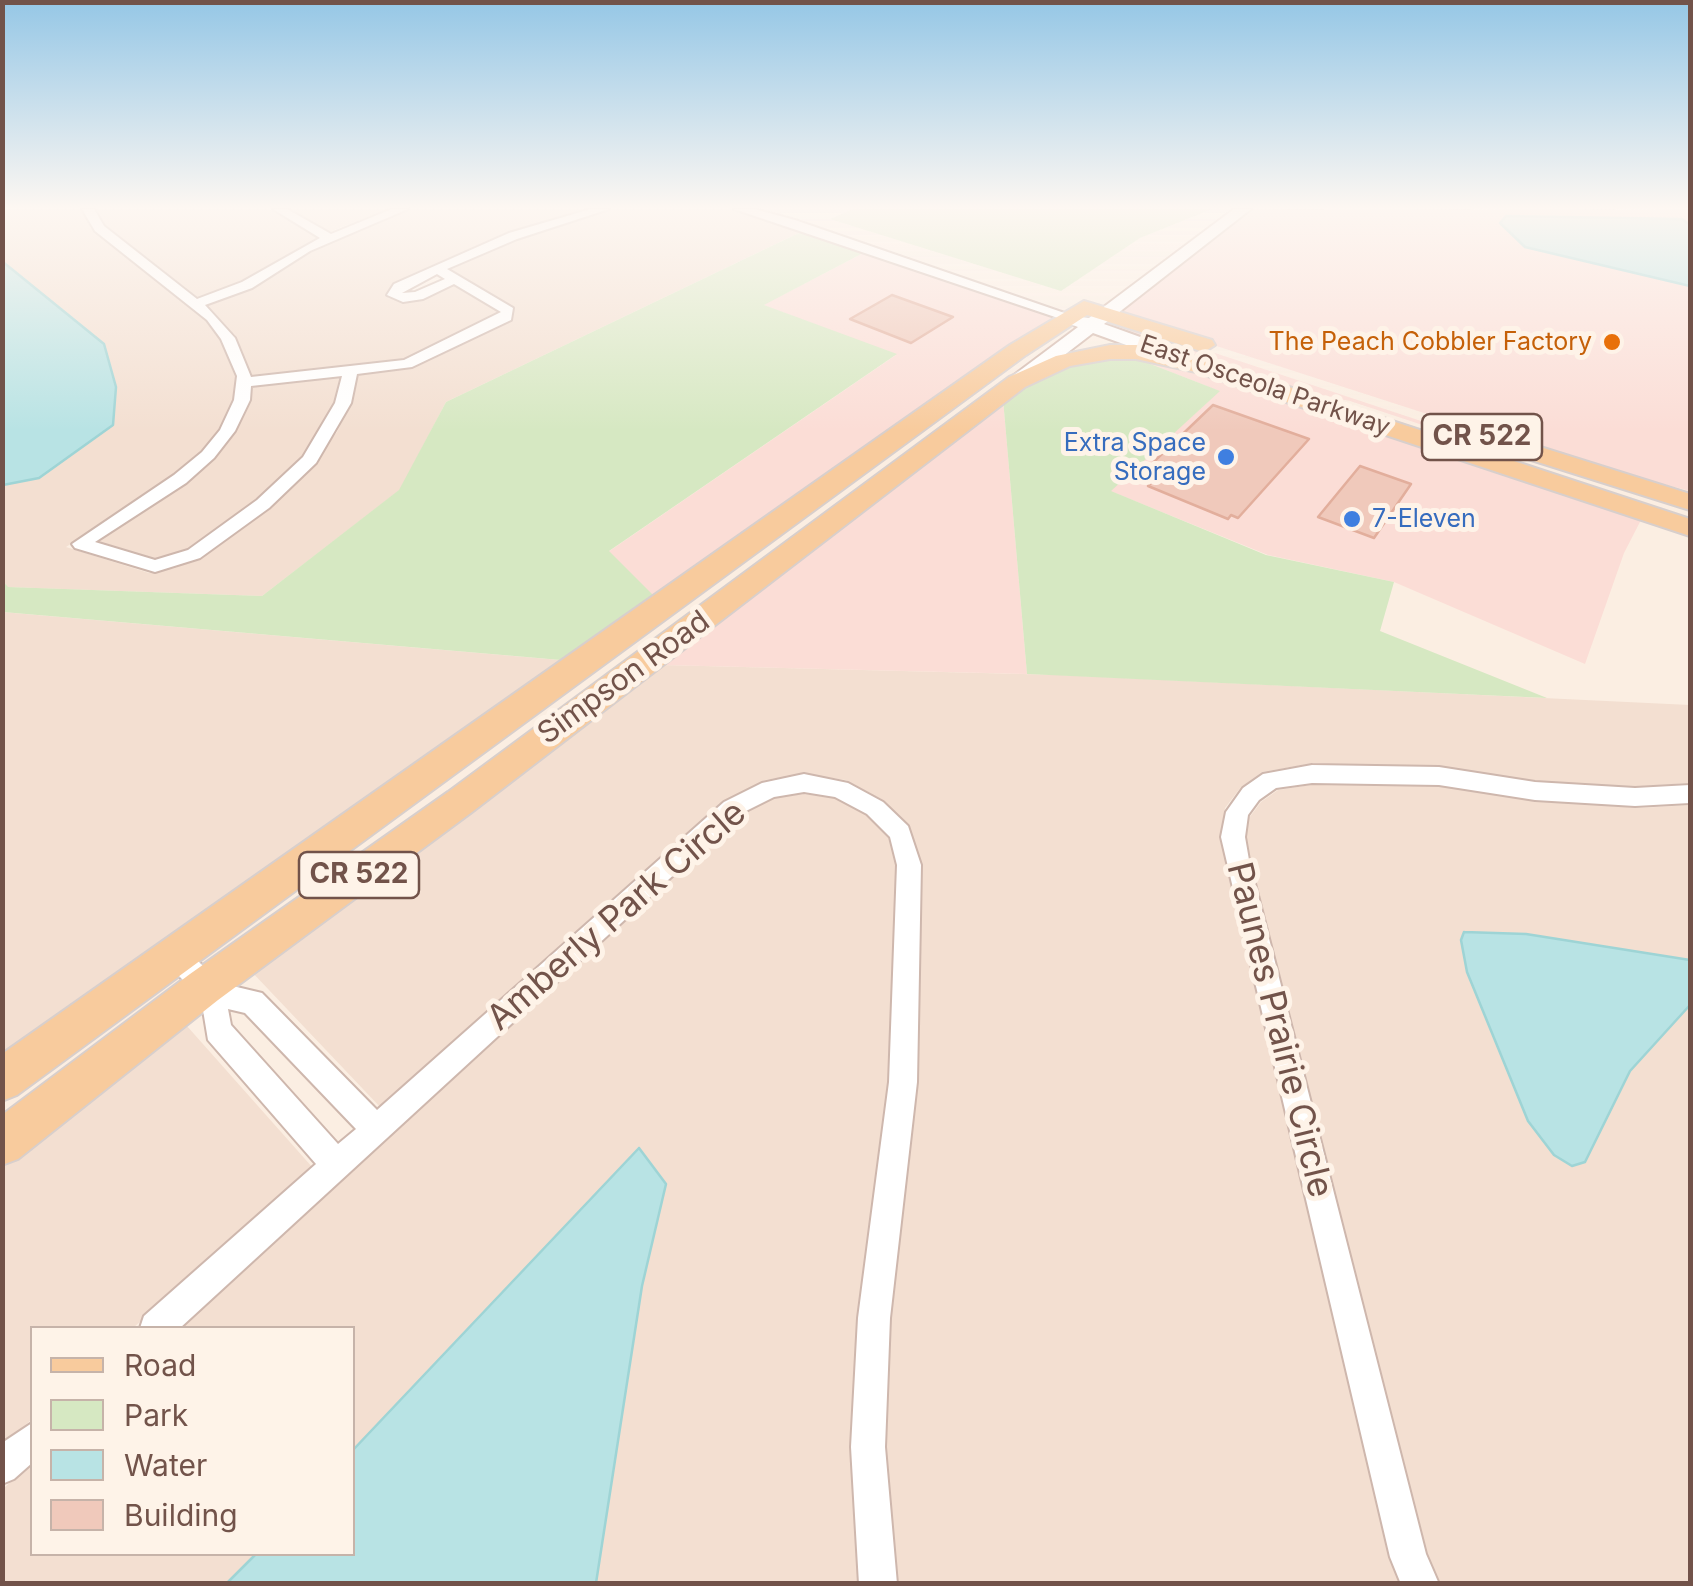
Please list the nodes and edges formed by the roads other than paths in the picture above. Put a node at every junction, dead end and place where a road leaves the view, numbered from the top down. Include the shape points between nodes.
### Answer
1 (169, 283) edge
2 (250, 283) edge
3 (409, 283) edge
4 (446, 283) edge
5 (462, 283) edge
6 (985, 283) edge
7 (996, 283) edge
8 (1129, 283) edge
9 (1136, 283) edge
10 (196, 304) junction
11 (1088, 316) junction
12 (1202, 366) junction
13 (350, 371) junction
14 (244, 382) junction
15 (1017, 382) junction
16 (1573, 478) junction
17 (1690, 502) edge
18 (1690, 528) edge
19 (688, 588) junction
20 (586, 704) junction
21 (1690, 794) edge
22 (175, 955) junction
23 (209, 990) junction
24 (2, 1080) edge
25 (376, 1130) junction
26 (2, 1143) edge
27 (336, 1165) junction
28 (158, 1326) edge
29 (30, 1442) edge
30 (2, 1467) edge
31 (878, 1584) edge
32 (1420, 1584) edge

1 - 10 street
2 - 10 street
3 - 4 street via 394,295 414,297
5 - 13 street via 508,311 506,318 426,358
6 - 11 street
7 - 11 street
8 - 11 main road, Simpson Road
9 - 11 main road, Simpson Road
10 - 14 street via 228,338
11 - 12 main road, East Osceola Parkway
11 - 15 main road, Simpson Road
11 - 16 main road, East Osceola Parkway / CR 522
11 - 19 main road, Simpson Road / CR 522
12 - 15 main road, CR 522 via 1110,352 1064,361
12 - 16 main road, East Osceola Parkway / CR 522
13 - 14 street
13 - 14 street via 344,403 310,460 264,504 194,554 156,566 80,544 208,455 242,400
15 - 20 main road, Simpson Road / CR 522
16 - 17 main road
16 - 18 main road, East Osceola Parkway / CR 522
19 - 20 main road via 693,605 680,628
19 - 22 main road, Simpson Road / CR 522
20 - 23 main road, Simpson Road / CR 522
21 - 32 street, Paunes Prairie Circle via 1635,797 1439,776 1312,774 1271,780 1237,812 1237,860 1408,1557
22 - 23 street
22 - 24 main road, Simpson Road / CR 522
23 - 25 street via 253,1002
23 - 26 main road, Simpson Road / CR 522
23 - 27 street via 218,1031
25 - 27 street, Amberly Park Circle
25 - 31 street, Amberly Park Circle via 732,808 770,789 804,784 840,789 876,808 900,834 909,865 903,1082 874,1318 869,1428
27 - 28 street, Amberly Park Circle
29 - 30 street

